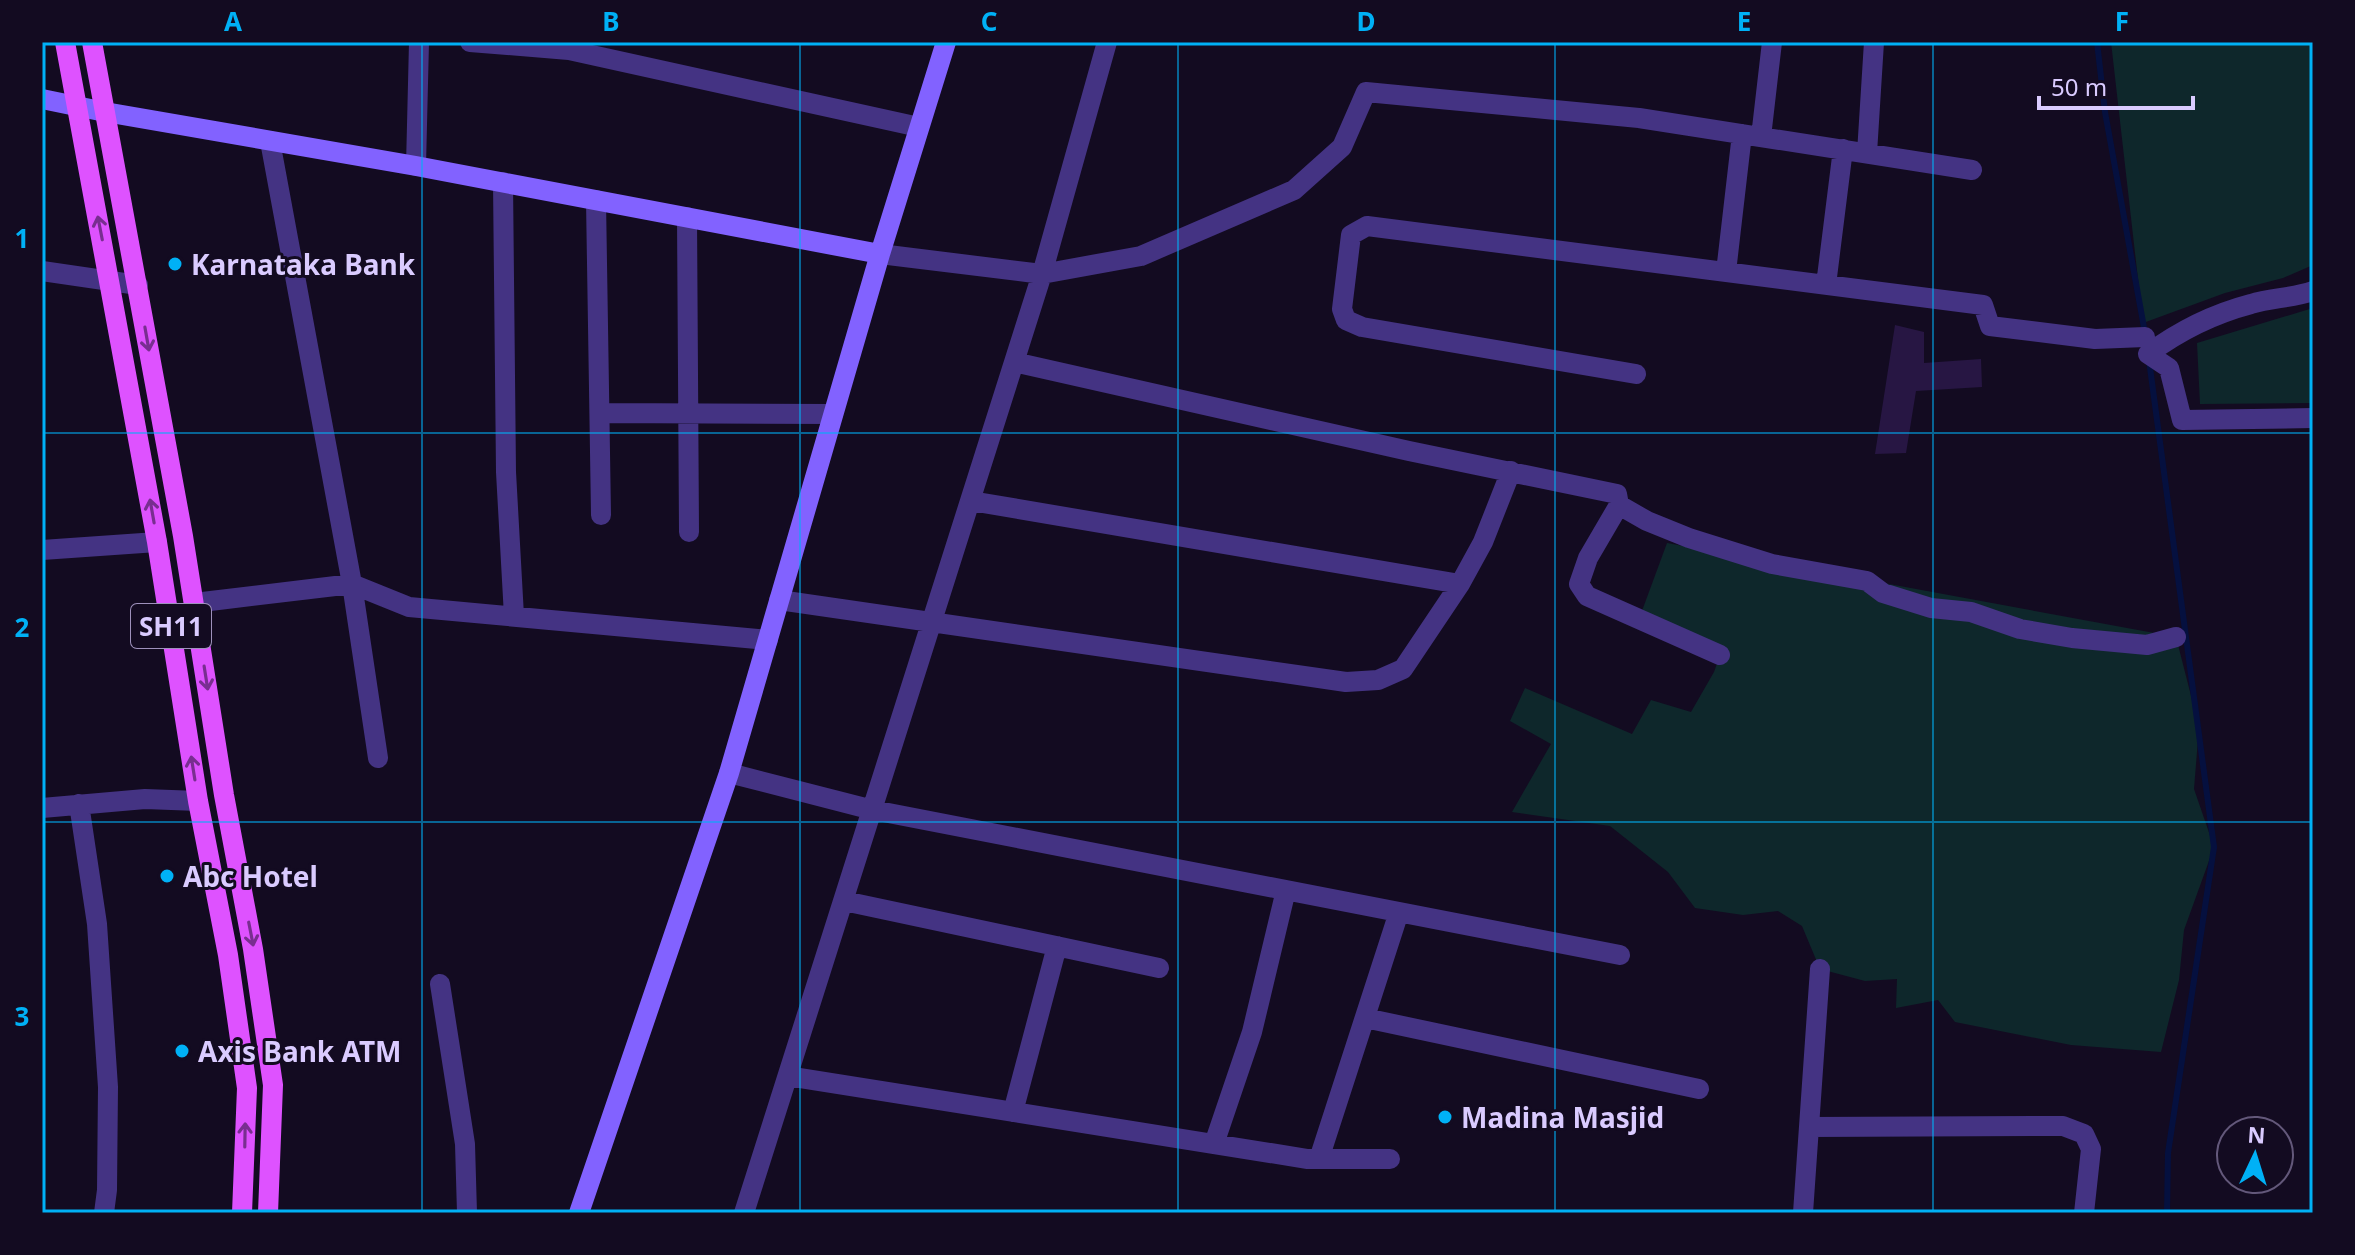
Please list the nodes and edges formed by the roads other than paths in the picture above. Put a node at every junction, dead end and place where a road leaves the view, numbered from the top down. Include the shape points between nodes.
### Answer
1 (65, 42) edge
2 (92, 42) edge
3 (419, 42) edge
4 (470, 42) edge
5 (946, 42) edge
6 (1107, 42) edge
7 (1772, 42) edge
8 (1874, 42) edge
9 (42, 99) edge
10 (77, 106) junction
11 (105, 112) junction
12 (919, 127) junction
13 (1752, 135) junction
14 (270, 141) junction
15 (1843, 149) junction
16 (1867, 153) junction
17 (416, 166) junction
18 (1972, 170) dead end
19 (503, 182) junction
20 (596, 200) junction
21 (687, 217) junction
22 (880, 254) junction
23 (42, 271) edge
24 (1726, 272) junction
25 (1042, 274) junction
26 (110, 281) junction
27 (138, 285) junction
28 (1826, 285) junction
29 (2313, 291) edge
30 (2145, 337) dead end
31 (1014, 362) junction
32 (1636, 374) dead end
33 (600, 413) junction
34 (690, 413) junction
35 (833, 414) junction
36 (2313, 418) edge
37 (1511, 471) junction
38 (971, 501) junction
39 (1619, 505) junction
40 (601, 515) dead end
41 (689, 532) dead end
42 (157, 542) junction
43 (42, 550) edge
44 (352, 584) junction
45 (1460, 584) junction
46 (779, 600) junction
47 (194, 603) junction
48 (514, 616) junction
49 (933, 621) junction
50 (2176, 637) dead end
51 (768, 640) junction
52 (1720, 655) dead end
53 (378, 758) dead end
54 (729, 773) junction
55 (198, 801) junction
56 (79, 804) junction
57 (42, 808) edge
58 (873, 810) junction
59 (1286, 890) junction
60 (844, 901) junction
61 (1399, 912) junction
62 (1057, 946) junction
63 (1620, 955) dead end
64 (1159, 968) dead end
65 (1820, 969) dead end
66 (440, 984) dead end
67 (1365, 1018) junction
68 (788, 1076) junction
69 (1699, 1089) dead end
70 (1013, 1112) junction
71 (1809, 1127) junction
72 (1214, 1144) junction
73 (1319, 1159) junction
74 (1390, 1159) dead end
75 (104, 1213) edge
76 (242, 1213) edge
77 (268, 1213) edge
78 (467, 1213) edge
79 (579, 1213) edge
80 (744, 1213) edge
81 (1803, 1213) edge
82 (2084, 1213) edge

1 - 10 main road, SH11
2 - 11 main road, SH11
3 - 17 street
4 - 12 street via 569,50
5 - 12 street
6 - 25 street
7 - 13 street
8 - 16 street
9 - 10 street
10 - 11 street
26 -> 10 main road, SH11
11 - 14 street
11 - 27 main road, SH11
12 - 22 street
13 - 15 street
13 - 24 street
13 - 25 street via 1639,118 1366,92 1342,147 1294,190 1141,256
14 - 17 street
14 - 44 street
15 - 16 street
15 - 28 street
16 - 18 street
17 - 19 street
19 - 20 street
19 - 48 street via 506,472
20 - 21 street
20 - 33 street
21 - 22 street
21 - 34 street
22 - 25 street
22 - 35 street
23 - 26 street
24 - 28 street
24 - 32 street via 1367,226 1351,235 1342,309 1346,320
25 - 31 street
26 - 27 street
42 -> 26 main road, SH11
27 -> 47 main road, SH11
28 - 30 street via 1983,305 1990,326 2095,339
29 - 36 street via 2201,321 2148,354 2169,368 2182,420
31 - 37 street
31 - 38 street
33 - 34 street
33 - 40 street
34 - 35 street
34 - 41 street
35 - 46 street
37 - 39 street via 1617,494
37 - 45 street
38 - 45 street
38 - 49 street
39 - 50 street via 1689,538 1772,564 1867,581 1883,593 1931,608 1971,612 2020,629 2072,638 2147,645
39 - 52 street via 1588,558 1579,584 1587,596
42 - 43 street
55 -> 42 main road, SH11
44 - 47 street
44 - 48 street via 409,607
44 - 53 street
45 - 49 street via 1403,669 1378,680 1346,682
46 - 49 street
46 - 51 street
47 -> 77 main road, SH11 via 273,1085
48 - 51 street
49 - 58 street
51 - 54 street
54 - 58 street
54 - 79 street
55 - 56 street
76 -> 55 main road, SH11 via 247,1088
56 - 57 street
56 - 75 street via 97,924 108,1087
58 - 59 street
58 - 60 street
59 - 61 street
59 - 72 street via 1252,1032
60 - 62 street
60 - 68 street
61 - 63 street
61 - 67 street
62 - 64 street
62 - 70 street
65 - 71 street
66 - 78 street via 465,1144
67 - 69 street
67 - 73 street
68 - 70 street
68 - 80 street
70 - 72 street
71 - 81 street
71 - 82 street via 2063,1126 2084,1134 2091,1149
72 - 73 street
73 - 74 street

